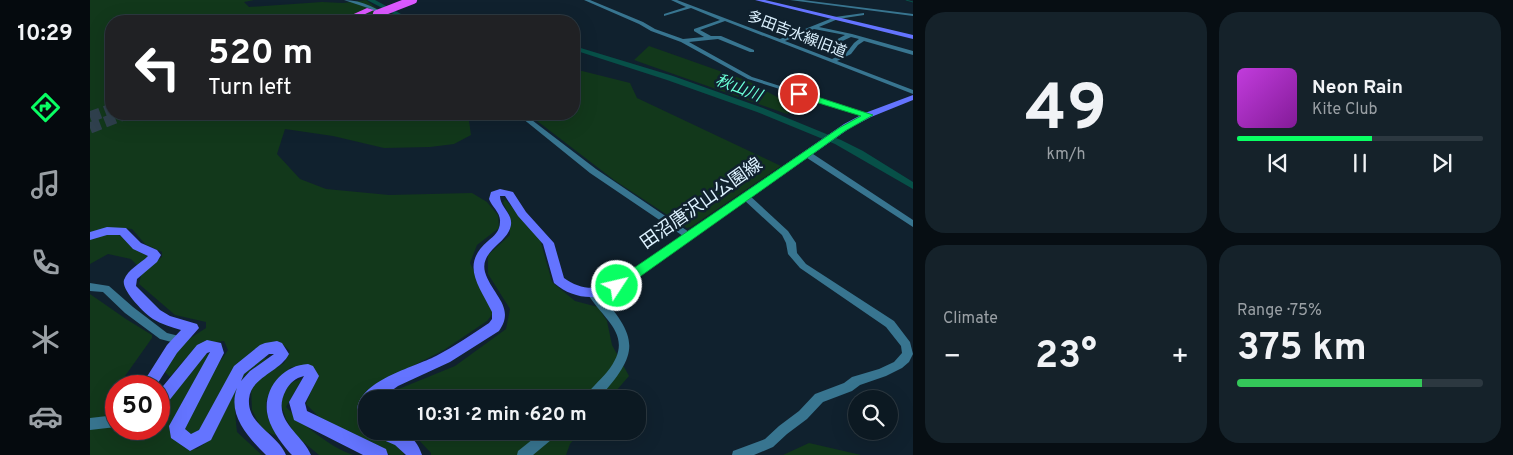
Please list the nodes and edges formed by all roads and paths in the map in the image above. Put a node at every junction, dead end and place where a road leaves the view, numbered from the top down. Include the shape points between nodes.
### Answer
1 (346, 0) edge
2 (395, 0) edge
3 (413, 0) edge
4 (586, 0) edge
5 (673, 0) edge
6 (758, 0) edge
7 (792, 0) edge
8 (824, 2) edge
9 (690, 7) junction
10 (374, 12) junction
11 (887, 13) junction
12 (362, 15) edge
13 (369, 15) edge
14 (383, 15) edge
15 (666, 15) dead end
16 (913, 15) edge
17 (836, 19) junction
18 (724, 20) junction
19 (812, 27) junction
20 (850, 35) junction
21 (913, 37) edge
22 (710, 38) junction
23 (863, 40) junction
24 (683, 41) junction
25 (780, 41) junction
26 (836, 42) dead end
27 (752, 52) dead end
28 (913, 53) edge
29 (833, 61) junction
30 (913, 92) edge
31 (913, 97) edge
32 (868, 115) junction
33 (528, 120) edge
34 (811, 151) junction
35 (746, 197) junction
36 (913, 224) edge
37 (90, 236) edge
38 (689, 236) junction
39 (90, 287) edge
40 (592, 293) junction
41 (179, 340) junction
42 (155, 375) edge
43 (170, 388) edge
44 (379, 390) edge
45 (599, 390) edge
46 (105, 422) edge
47 (90, 424) edge
48 (399, 440) edge
49 (542, 440) edge
50 (278, 455) edge
51 (303, 455) edge
52 (380, 455) edge
53 (414, 455) edge
54 (523, 455) edge
55 (738, 455) edge

1 - 14 street via 373,8
2 - 10 highway
3 - 10 highway, bridge
4 - 24 street
5 - 9 street, 多田吉水線旧道
6 - 17 main road
7 - 8 street
8 - 11 street
9 - 15 street
9 - 18 street, 多田吉水線旧道
10 - 12 highway
10 - 13 highway
11 - 16 street
11 - 17 street
17 - 19 street
17 - 21 main road
18 - 22 street via 696,30
18 - 25 street, 多田吉水線旧道
19 - 20 street
19 - 25 street
20 - 23 street
20 - 26 street
22 - 24 street
22 - 27 street via 719,37
23 - 28 street
23 - 29 street via 849,53
24 - 32 street via 755,80
25 - 29 street, 多田吉水線旧道
29 - 30 street, 多田吉水線旧道
31 - 32 main road, 田沼唐沢山公園線
32 - 34 main road, 田沼唐沢山公園線
33 - 38 street via 593,172
34 - 35 main road, 田沼唐沢山公園線
34 - 36 street
35 - 38 main road, 田沼唐沢山公園線
35 - 55 street via 784,233 803,266 890,324 903,340 908,353 898,365 819,398 769,443
37 - 41 main road via 122,231 137,246 154,255 133,275 129,284 136,296 155,314 192,327
38 - 40 main road, 田沼唐沢山公園線 via 617,286
39 - 41 street via 106,288 164,336
40 - 44 main road, 田沼唐沢山公園線 via 572,290 558,280 548,243 509,194 495,194 495,202 505,215 506,226 480,254 478,265 501,316 499,320 494,327 440,361
40 - 45 street via 614,316 625,342 612,377
41 - 42 main road
43 - 50 main road via 202,349 216,347 217,353 177,426 177,433 190,443 208,429 239,370 266,349 277,348 282,354 248,382 241,399 246,423
46 - 47 street
48 - 53 main road via 409,445
49 - 54 street
51 - 52 main road via 281,431 273,404 286,378 300,370 308,370 312,376 297,402 300,415

